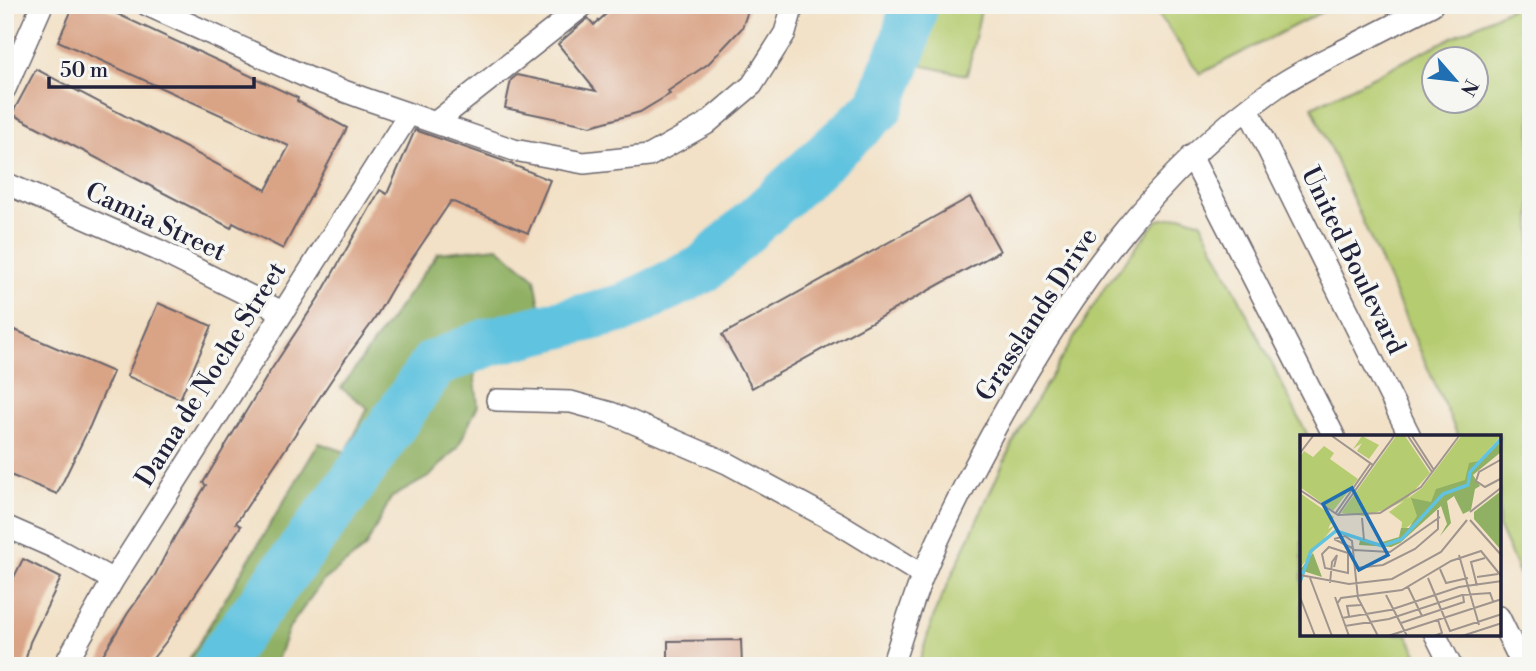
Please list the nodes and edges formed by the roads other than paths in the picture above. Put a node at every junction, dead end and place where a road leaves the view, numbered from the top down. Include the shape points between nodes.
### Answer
1 (43, 5) edge
2 (147, 5) edge
3 (584, 5) edge
4 (793, 5) edge
5 (1432, 5) edge
6 (5, 89) edge
7 (1248, 108) junction
8 (409, 114) junction
9 (436, 122) junction
10 (1191, 156) junction
11 (5, 183) edge
12 (282, 312) junction
13 (497, 400) dead end
14 (1333, 435) edge
15 (1410, 435) edge
16 (5, 526) edge
17 (923, 575) junction
18 (113, 580) junction
19 (1501, 621) edge
20 (1436, 636) edge
21 (64, 666) edge
22 (892, 666) edge
23 (1451, 666) edge
24 (1523, 666) edge

1 - 6 street
2 - 8 street via 311,79
3 - 9 street
4 - 9 street via 785,33 752,85 706,124 649,156 584,163 514,150
5 - 7 street, Grasslands Drive via 1316,64
7 - 10 street, Grasslands Drive
7 - 15 street, United Boulevard
8 - 9 street
8 - 12 street, Dama de Noche Street
10 - 14 street
10 - 17 street, Grasslands Drive via 1148,201 1074,296 965,482
11 - 12 street, Camia Street via 158,250
12 - 18 street, Dama de Noche Street
13 - 17 street via 571,402 611,414 727,463
16 - 18 street
17 - 22 street, Grasslands Drive
18 - 21 street, Dama de Noche Street
19 - 24 street
20 - 23 street

